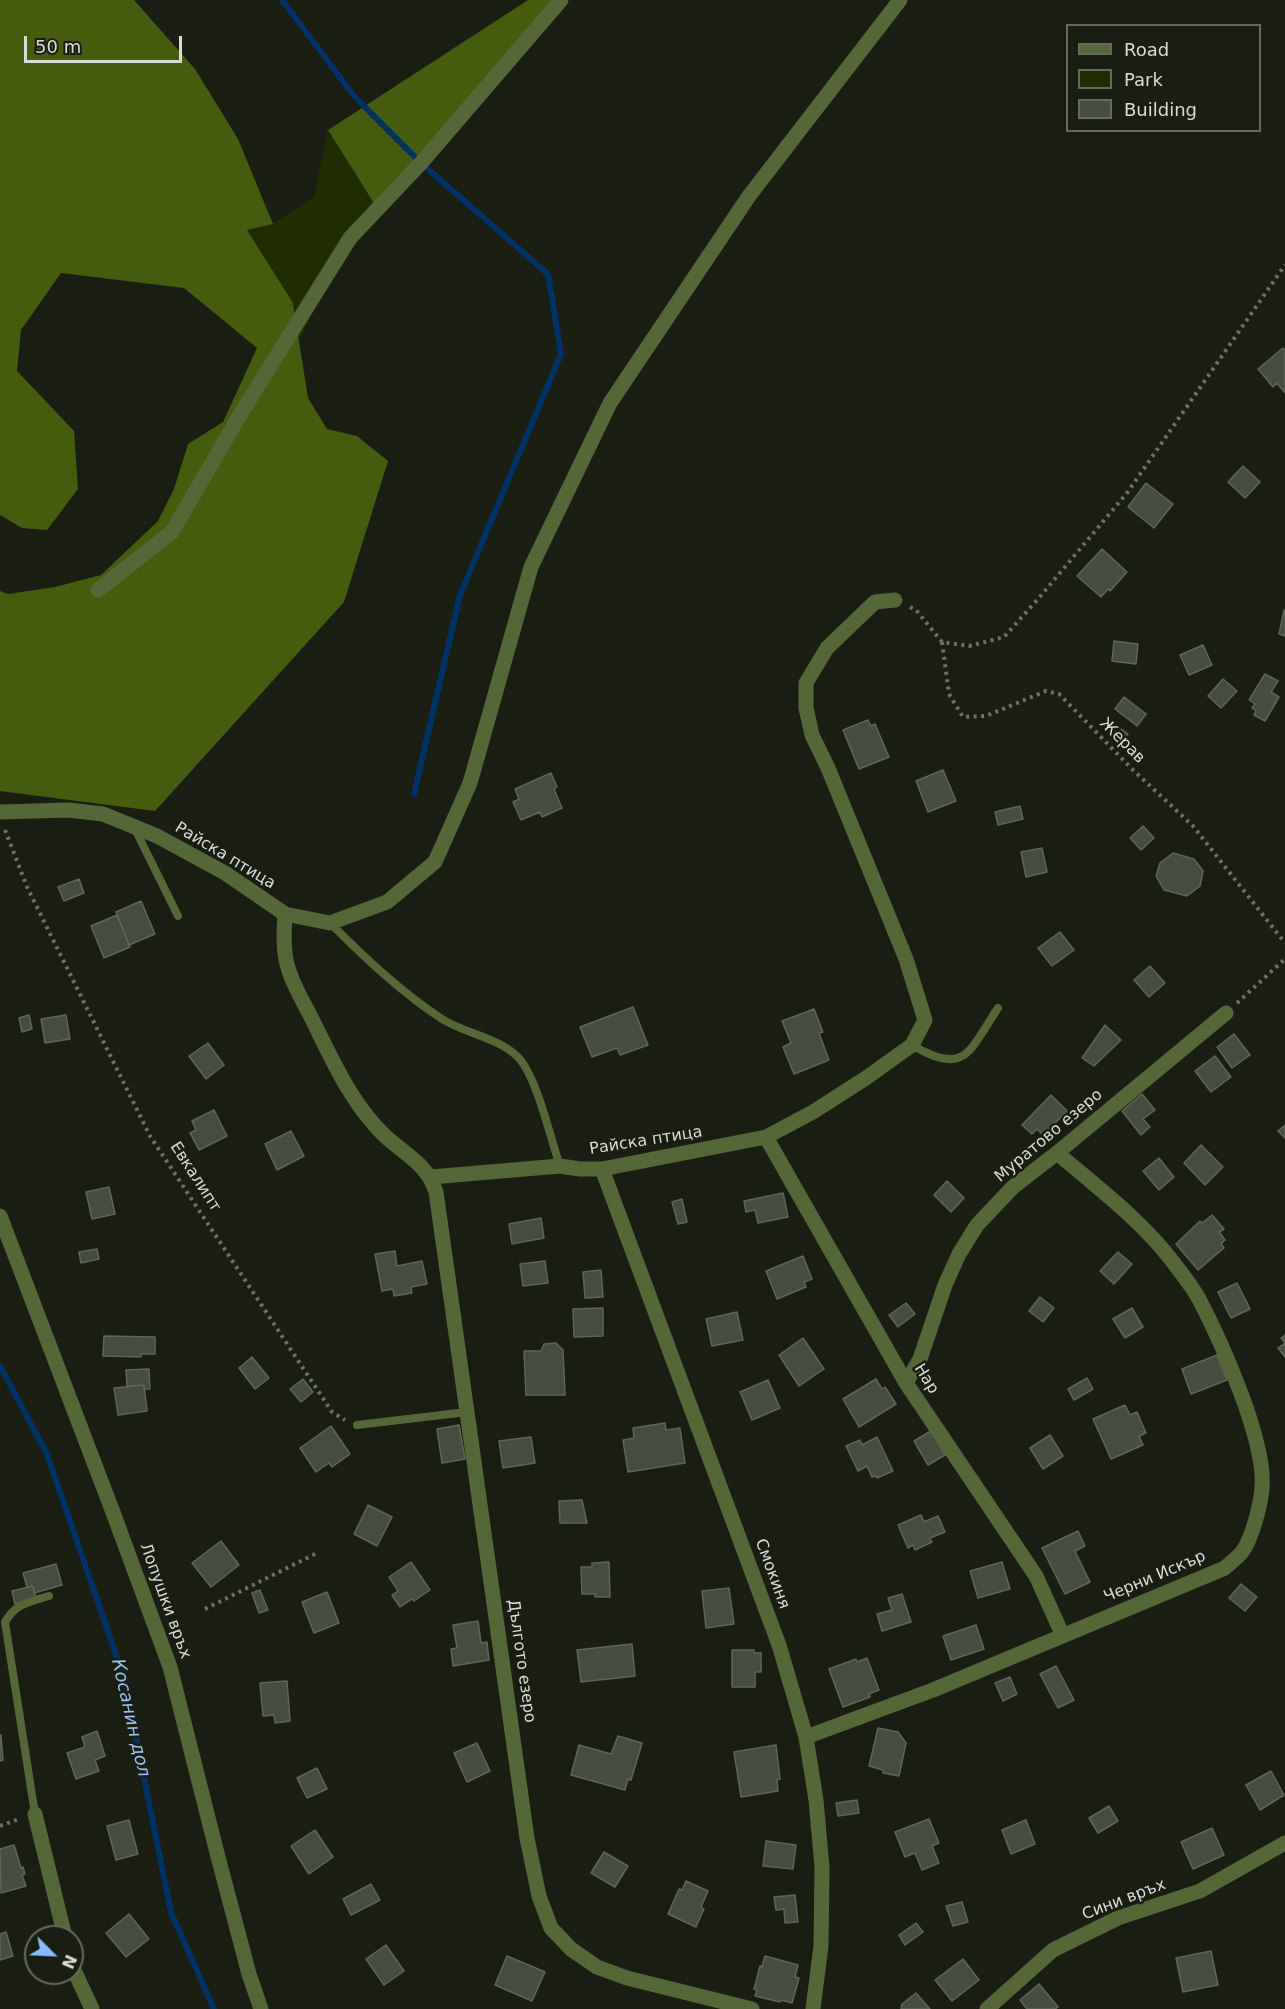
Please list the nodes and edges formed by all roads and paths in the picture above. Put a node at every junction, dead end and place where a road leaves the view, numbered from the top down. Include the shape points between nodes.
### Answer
1 (561, 0) edge
2 (900, 0) edge
3 (1285, 265) edge
4 (98, 590) dead end
5 (895, 600) joint
6 (942, 642) junction
7 (0, 812) edge
8 (134, 826) junction
9 (4, 828) dead end
10 (285, 914) junction
11 (178, 916) dead end
12 (330, 923) junction
13 (1285, 943) edge
14 (1285, 959) edge
15 (999, 1008) dead end
16 (1226, 1013) joint
17 (912, 1045) junction
18 (766, 1137) junction
19 (1057, 1153) junction
20 (560, 1166) junction
21 (602, 1169) junction
22 (431, 1177) junction
23 (0, 1216) edge
24 (906, 1383) junction
25 (467, 1412) junction
26 (357, 1425) joint
27 (319, 1552) dead end
28 (49, 1596) dead end
29 (205, 1609) dead end
30 (1063, 1636) junction
31 (806, 1737) junction
32 (35, 1814) joint
33 (1285, 1843) edge
34 (62, 1925) edge
35 (81, 1985) edge
36 (92, 2009) edge
37 (261, 2009) edge
38 (752, 2009) edge
39 (813, 2009) edge
40 (987, 2009) edge

1 - 4 street via 421,163 350,238 172,532
2 - 12 street via 749,196 610,403 531,567 470,783 435,862 387,902
3 - 6 path via 1127,493 1011,630 1004,637 969,646
5 - 6 path via 916,610
5 - 17 street via 875,602 827,648 806,683 806,708 812,735 906,959 924,1020
6 - 13 path, Жерав via 949,694 963,717 986,716 1046,691 1059,694 1193,826
7 - 8 street, Райска птица via 68,810 103,814
8 - 10 street, Райска птица via 225,873
8 - 11 lane
9 - 26 path, Евкалипт via 27,887 150,1136 332,1412
10 - 12 street
10 - 22 street via 286,963 344,1084 384,1135
12 - 20 lane via 436,1015 514,1053 533,1083
14 - 16 path
15 - 17 lane via 967,1053 957,1060 930,1056
16 - 19 street, Муратово езеро
17 - 18 street, Райска птица via 813,1112
18 - 21 street, Райска птица
18 - 24 street, Нар
19 - 24 street, Муратово езеро via 1013,1187 977,1225 945,1285 920,1359
19 - 30 street, Черни Искър via 1133,1219 1171,1260 1198,1298 1251,1422 1262,1487 1242,1552 1225,1568
20 - 21 street, Райска птица
20 - 22 street, Райска птица
21 - 31 street, Смокиня via 779,1645
22 - 25 street, Дългото езеро
23 - 37 street, Лопушки връх via 170,1666
24 - 30 street, Нар via 1036,1576
25 - 26 lane
25 - 38 street, Дългото езеро via 527,1838 539,1896 551,1928 571,1949 597,1966 627,1978
27 - 29 path
28 - 32 lane via 25,1603 12,1611 5,1622
30 - 31 street, Черни Искър
31 - 39 street, Смокиня via 822,1867 821,1946
32 - 34 street
33 - 40 street, Сини връх via 1200,1891 1118,1918 1053,1950
35 - 36 street

